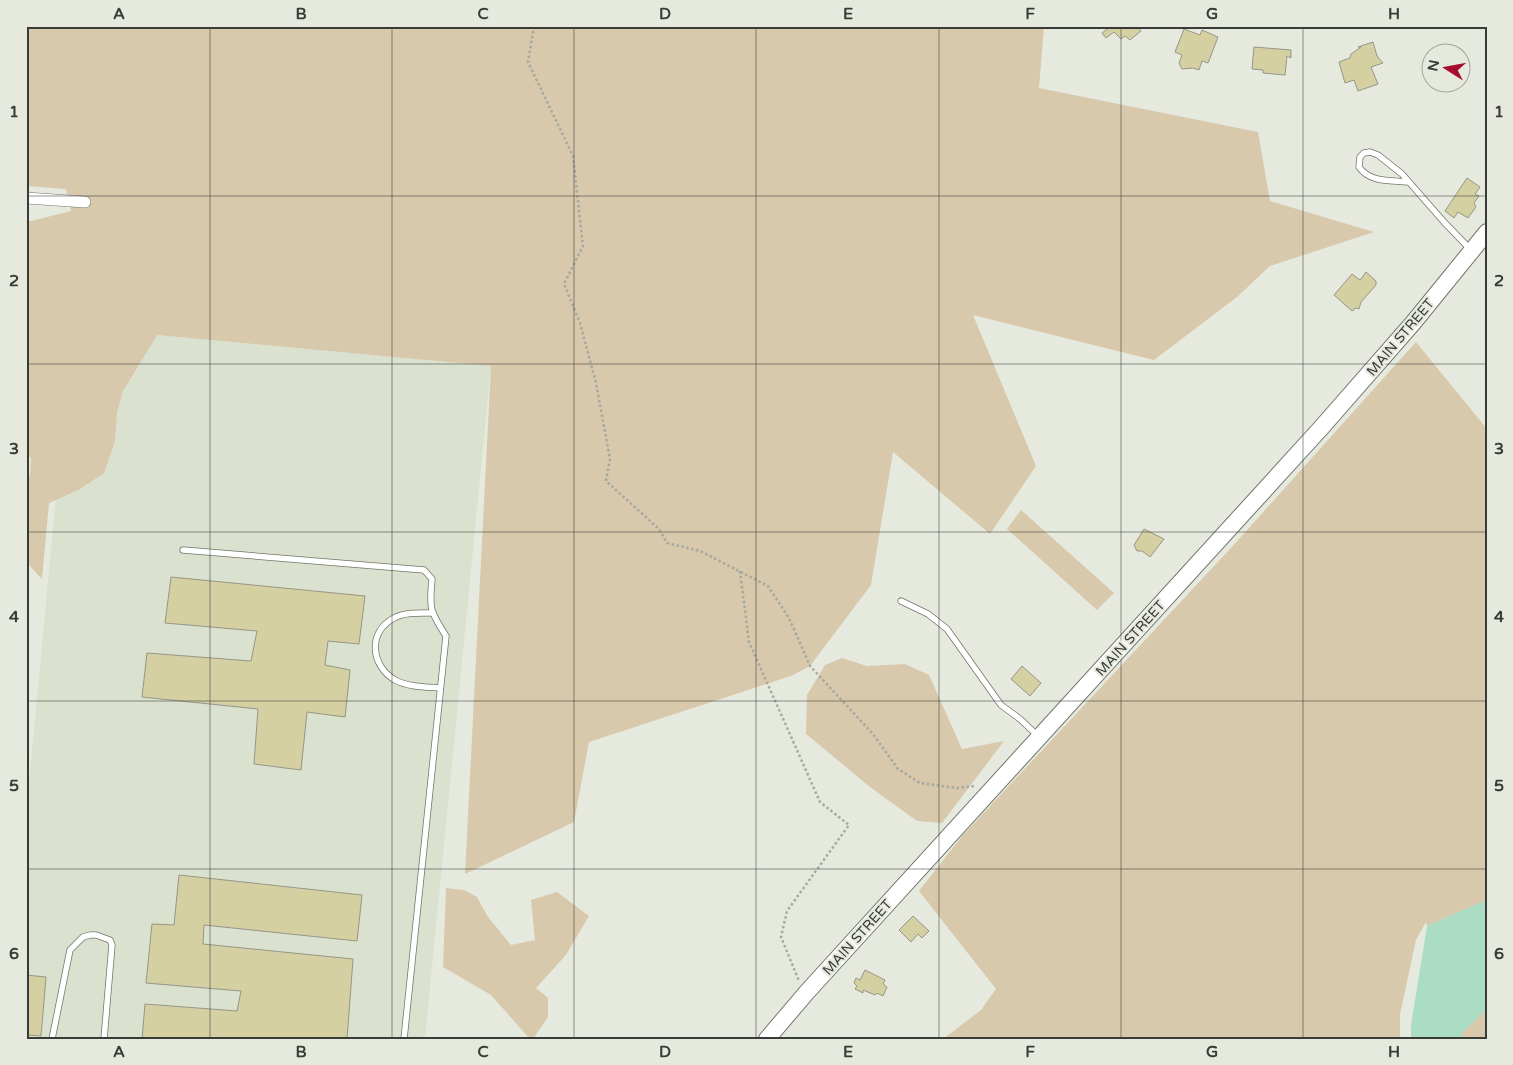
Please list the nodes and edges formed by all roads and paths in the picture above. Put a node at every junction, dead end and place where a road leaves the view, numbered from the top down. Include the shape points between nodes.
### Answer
1 (534, 26) edge
2 (1409, 182) junction
3 (26, 198) edge
4 (85, 202) dead end
5 (1487, 232) edge
6 (1472, 250) junction
7 (183, 550) dead end
8 (740, 571) junction
9 (901, 601) dead end
10 (432, 614) junction
11 (440, 688) junction
12 (1040, 738) junction
13 (995, 785) junction
14 (807, 992) junction
15 (52, 1039) edge
16 (104, 1039) edge
17 (404, 1039) edge
18 (767, 1039) edge

1 - 8 path via 528,62 573,156 583,246 564,284 580,323 596,383 610,459 606,481 659,529 667,542 700,551
2 - 2 lane via 1378,155 1370,152 1360,157 1359,167 1370,178
2 - 6 lane
3 - 4 street
5 - 6 main road, MAIN STREET
6 - 12 main road, MAIN STREET via 1370,373
7 - 10 lane via 424,570 432,579
8 - 13 path via 768,586 789,618 810,666 873,734 898,769 920,783 957,788
8 - 14 path via 749,642 820,802 849,825 787,911 781,937 800,985
9 - 12 lane via 928,614 948,629 1000,705
10 - 11 lane via 446,636
10 - 11 lane via 404,615 386,622 377,635 375,652 379,666 396,680
11 - 17 lane
12 - 13 main road, MAIN STREET
13 - 14 main road, MAIN STREET
14 - 18 main road, MAIN STREET
15 - 16 lane via 70,950 83,937 96,935 110,940 112,945

